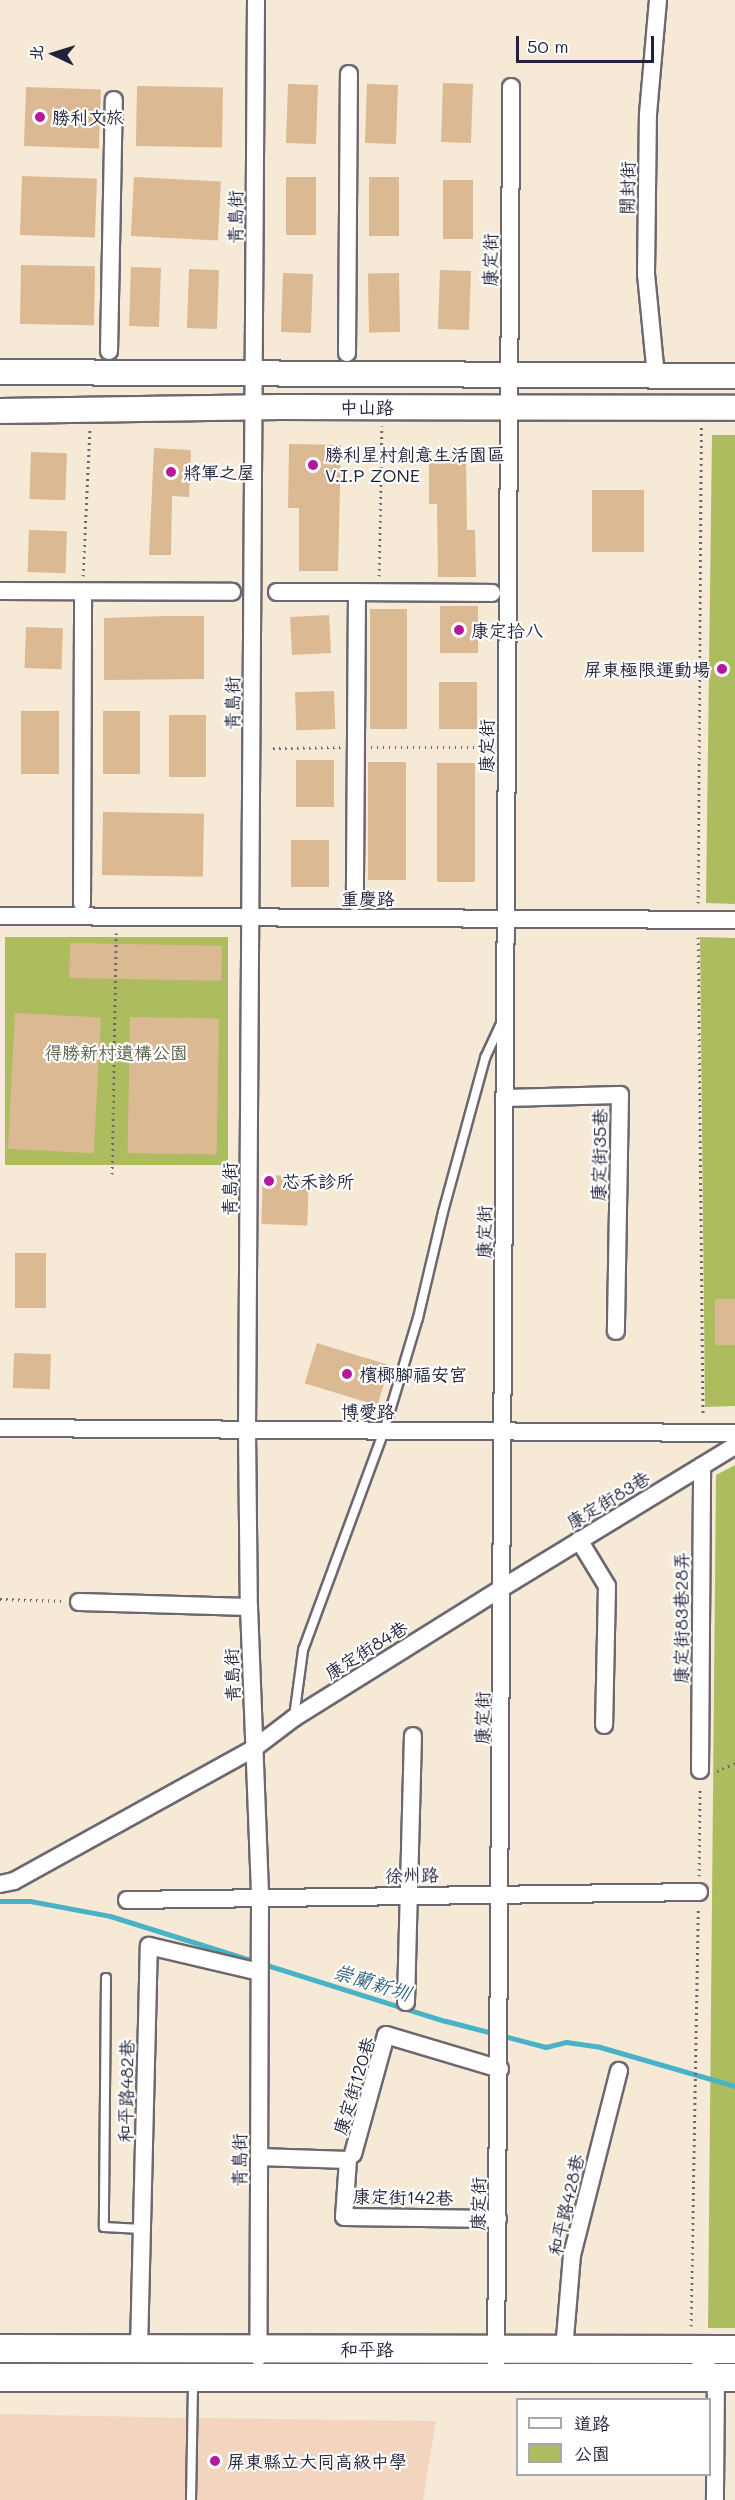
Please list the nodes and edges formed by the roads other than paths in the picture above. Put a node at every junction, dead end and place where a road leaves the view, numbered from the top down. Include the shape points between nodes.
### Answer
1 (256, 0) edge
2 (658, 0) edge
3 (349, 74) dead end
4 (511, 87) dead end
5 (114, 100) dead end
6 (109, 351) dead end
7 (347, 353) dead end
8 (0, 372) edge
9 (254, 375) junction
10 (508, 375) junction
11 (657, 376) junction
12 (735, 376) edge
13 (254, 407) junction
14 (508, 407) junction
15 (735, 408) edge
16 (0, 411) edge
17 (0, 591) edge
18 (232, 592) dead end
19 (277, 592) dead end
20 (357, 592) junction
21 (83, 593) junction
22 (492, 593) dead end
23 (355, 902) dead end
24 (82, 903) dead end
25 (0, 916) edge
26 (250, 917) junction
27 (504, 918) junction
28 (735, 920) edge
29 (505, 1015) junction
30 (504, 1098) junction
31 (616, 1331) dead end
32 (0, 1428) edge
33 (247, 1430) junction
34 (384, 1431) junction
35 (503, 1432) junction
36 (735, 1433) edge
37 (735, 1446) edge
38 (702, 1466) junction
39 (579, 1540) junction
40 (502, 1588) junction
41 (79, 1602) road end
42 (249, 1607) junction
43 (294, 1719) junction
44 (604, 1725) dead end
45 (413, 1736) dead end
46 (253, 1749) junction
47 (700, 1770) road end
48 (0, 1884) edge
49 (699, 1892) road end
50 (500, 1893) junction
51 (408, 1895) junction
52 (260, 1898) junction
53 (127, 1900) dead end
54 (260, 1972) junction
55 (106, 1978) dead end
56 (406, 2002) dead end
57 (500, 2069) junction
58 (619, 2071) dead end
59 (354, 2154) dead end
60 (259, 2157) junction
61 (498, 2219) junction
62 (142, 2229) junction
63 (0, 2348) edge
64 (140, 2349) junction
65 (496, 2349) junction
66 (690, 2349) junction
67 (735, 2349) edge
68 (258, 2350) junction
69 (564, 2350) junction
70 (193, 2375) junction
71 (0, 2377) edge
72 (259, 2377) junction
73 (669, 2377) junction
74 (725, 2377) edge
75 (496, 2378) junction
76 (191, 2500) edge
77 (716, 2500) edge

1 - 9 street, 青島街
2 - 11 street, 開封街 via 648,114 646,274
3 - 7 street
4 - 10 street, 康定街
5 - 6 street
8 - 9 street, 中山路
9 - 10 street, 中山路
9 - 13 street, 青島街
10 - 11 street, 中山路
10 - 14 street, 康定街
11 - 12 street, 中山路
13 - 14 street, 中山路
13 - 16 street, 中山路
13 - 26 street, 青島街
14 - 15 street, 中山路
14 - 27 street, 康定街
17 - 21 street
18 - 21 street
19 - 20 street
20 - 22 street
20 - 23 street
21 - 24 street
25 - 26 street, 重慶路
26 - 27 street, 重慶路
26 - 33 street, 青島街
27 - 28 street, 重慶路
27 - 29 street, 康定街
29 - 30 street, 康定街
29 - 34 lane via 485,1058 418,1318
30 - 31 street, 康定街35巷 via 620,1095
30 - 35 street, 康定街
32 - 33 street, 博愛路
33 - 34 street, 博愛路
33 - 42 street, 青島街
34 - 35 street, 博愛路
34 - 43 lane via 303,1650
35 - 36 street, 博愛路
35 - 40 street, 康定街
37 - 38 street, 康定街83巷
38 - 39 street, 康定街83巷
38 - 47 street, 康定街83巷28弄
39 - 40 street, 康定街83巷
39 - 44 street via 607,1587
40 - 43 street, 康定街84巷
40 - 50 street, 康定街
41 - 42 street
42 - 46 street, 青島街
43 - 46 street, 康定街84巷
45 - 51 street
46 - 48 street via 14,1881
46 - 52 street, 青島街
49 - 50 street, 徐州路
50 - 51 street, 徐州路
50 - 57 street, 康定街
51 - 52 street, 徐州路
51 - 56 street
52 - 53 street, 徐州路
52 - 54 street, 青島街
54 - 60 street, 青島街
54 - 62 street, 和平路482巷 via 149,1947
55 - 62 lane via 104,2227
57 - 59 street, 康定街120巷 via 386,2035
57 - 61 street, 康定街
58 - 69 street, 和平路428巷 via 572,2254
60 - 61 street, 康定街142巷 via 348,2160 344,2217
60 - 68 street, 青島街
61 - 65 street, 康定街
62 - 64 street, 和平路482巷
63 - 64 main road, 和平路
64 - 68 main road, 和平路
65 - 68 main road, 和平路
65 - 69 main road, 和平路
65 - 75 street, 康定街
66 - 67 main road, 和平路
66 - 69 main road, 和平路
66 - 73 street
66 - 74 street
68 - 72 street, 青島街
70 - 71 main road, 和平路
70 - 72 main road, 和平路
70 - 76 lane
72 - 75 main road, 和平路
73 - 74 main road, 和平路
73 - 75 main road, 和平路
74 - 77 street

